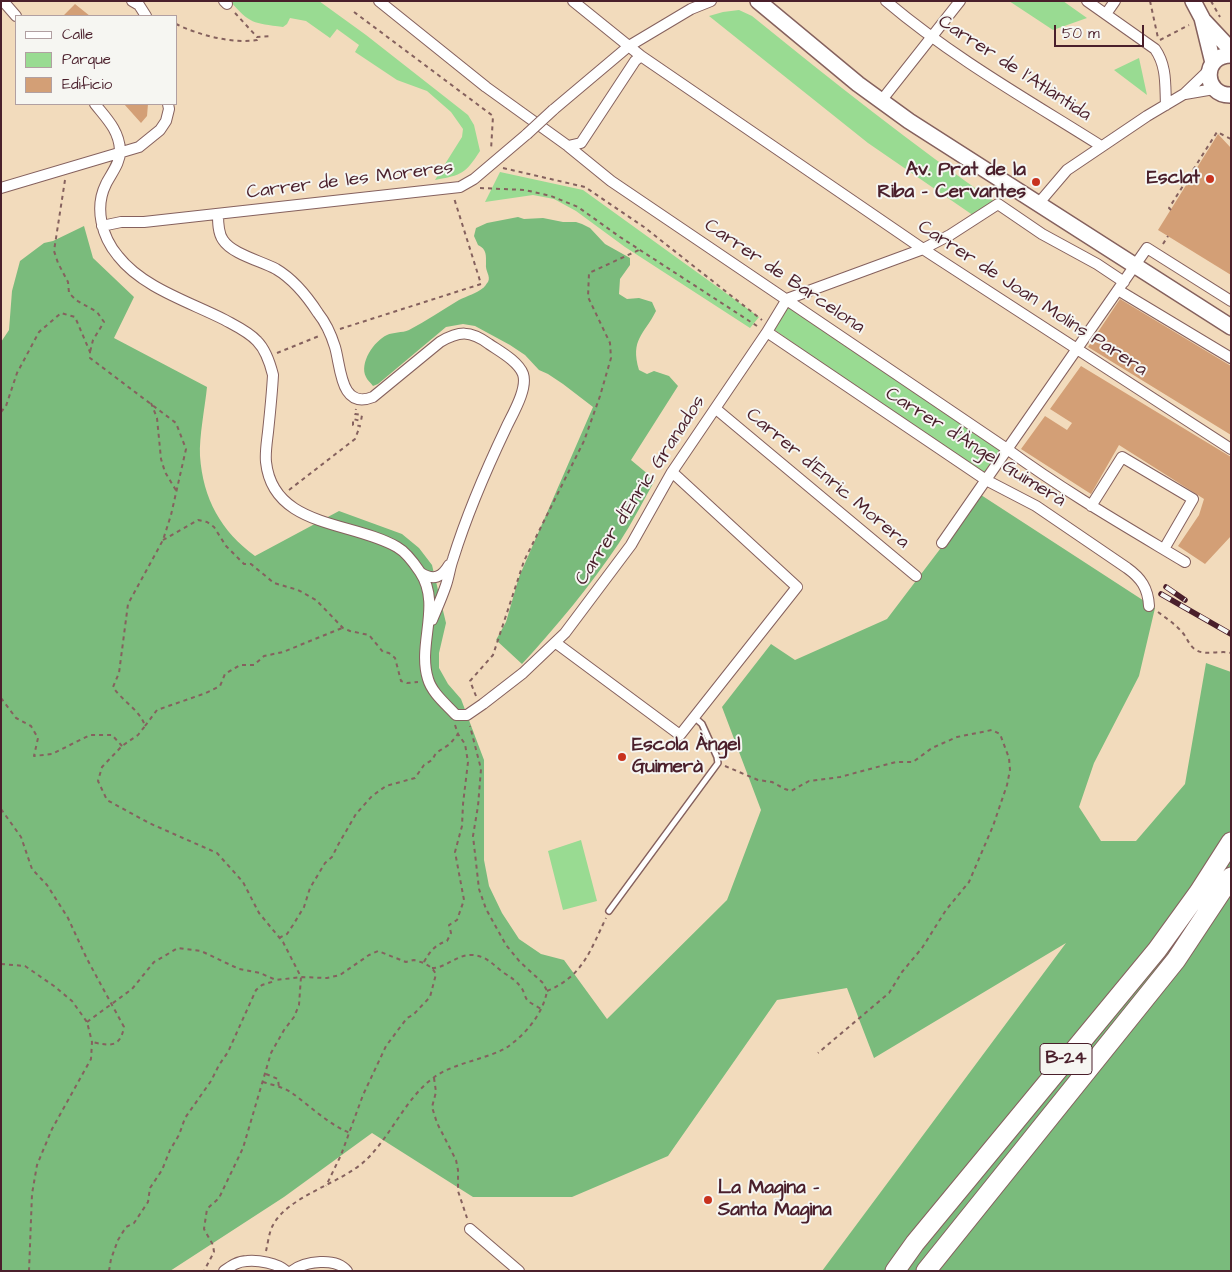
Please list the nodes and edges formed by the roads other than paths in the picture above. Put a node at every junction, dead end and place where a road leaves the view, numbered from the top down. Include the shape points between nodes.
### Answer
1 (3, 1) edge
2 (132, 1) edge
3 (379, 1) edge
4 (573, 1) edge
5 (700, 1) edge
6 (711, 1) edge
7 (886, 1) edge
8 (960, 1) edge
9 (1087, 1) edge
10 (1114, 1) edge
11 (1193, 1) edge
12 (756, 2) edge
13 (691, 9) junction
14 (1106, 14) junction
15 (15, 15) edge
16 (145, 15) edge
17 (1196, 21) junction
18 (931, 37) junction
19 (629, 46) junction
20 (1231, 50) edge
21 (1231, 55) edge
22 (641, 56) junction
23 (1211, 67) junction
24 (1184, 94) junction
25 (1226, 94) edge
26 (881, 101) junction
27 (96, 105) edge
28 (168, 105) edge
29 (1166, 105) junction
30 (568, 146) junction
31 (1101, 146) junction
32 (120, 152) junction
33 (1, 188) edge
34 (1038, 204) junction
35 (218, 214) junction
36 (102, 226) junction
37 (923, 249) junction
38 (1134, 266) junction
39 (1121, 286) junction
40 (787, 299) junction
41 (1231, 301) edge
42 (1231, 327) edge
43 (769, 329) junction
44 (1077, 349) junction
45 (1231, 358) edge
46 (716, 409) junction
47 (1007, 449) junction
48 (1231, 449) edge
49 (672, 472) junction
50 (986, 480) junction
51 (1091, 506) junction
52 (942, 543) dead end
53 (1164, 549) junction
54 (452, 560) junction
55 (1185, 562) dead end
56 (421, 573) junction
57 (916, 576) dead end
58 (1149, 606) road end
59 (428, 628) junction
60 (556, 643) junction
61 (694, 717) junction
62 (1231, 842) edge
63 (1231, 877) edge
64 (609, 911) road end
65 (470, 1229) road end
66 (224, 1271) edge
67 (286, 1271) edge
68 (292, 1271) edge
69 (347, 1271) edge
70 (519, 1271) edge
71 (895, 1271) edge
72 (926, 1271) edge

1 - 15 street
2 - 16 street
3 - 30 street, Carrer de Barcelona via 486,87
4 - 19 street, Carrer de Joan Molins Parera
5 - 13 street, Carrer de les Moreres
6 - 13 street, Carrer de les Moreres
7 - 18 street, Carrer de l'Atlàntida
8 - 18 street
9 - 14 street
10 - 14 street
11 - 17 main road
12 - 26 main road
13 - 19 street, Carrer de les Moreres
14 - 29 street via 1161,58
17 - 20 main road
17 - 23 main road
18 - 26 street
18 - 31 street, Carrer de l'Atlàntida
19 - 22 street, Carrer de Joan Molins Parera
19 - 35 street, Carrer de les Moreres, bridge via 468,184 456,188
21 - 23 main road via 1222,56
22 - 30 street via 582,143
22 - 37 street, Carrer de Joan Molins Parera
23 - 24 street
23 - 25 main road via 1209,77
24 - 25 street
24 - 29 street
26 - 34 main road
27 - 32 street via 114,128
28 - 32 street via 166,121 160,130 139,147
29 - 31 street
30 - 40 street, Carrer de Barcelona via 619,187
31 - 34 street via 1067,170
32 - 33 street
32 - 36 street via 101,195
34 - 38 main road
35 - 36 street, Carrer de les Moreres
35 - 54 street via 223,240 232,248 277,270 294,283 314,306 330,332 347,393 365,400 382,391 440,342 462,332 484,340 523,374 519,401 479,486
36 - 56 street via 118,257 147,282 234,324 263,348 273,375 265,460 280,498 304,515 398,548
37 - 39 street via 998,204 1042,234 1097,264
37 - 40 street
37 - 44 street, Carrer de Joan Molins Parera
38 - 39 street
38 - 41 street via 1147,248
38 - 42 main road
39 - 44 street
39 - 45 street
40 - 43 street, Carrer d'Enric Granados
40 - 47 street, Carrer de Barcelona
43 - 46 street, Carrer d'Enric Granados
43 - 50 street, Carrer d'Àngel Guimerà
44 - 47 street
44 - 48 street, Carrer de Joan Molins Parera
46 - 49 street, Carrer d'Enric Granados
46 - 57 street, Carrer d'Enric Morera
47 - 50 street
47 - 51 street, Carrer de Barcelona
49 - 60 street, Carrer d'Enric Granados via 631,545
49 - 61 street via 797,587
50 - 52 street
50 - 58 street, Carrer d'Àngel Guimerà via 1036,506 1137,575 1148,594
51 - 53 street, Carrer de Barcelona
51 - 53 street via 1122,457 1193,498
53 - 55 street, Carrer de Barcelona
54 - 56 street via 437,578
54 - 59 street via 447,583
56 - 59 street via 430,605
59 - 60 street, Carrer d'Enric Granados via 425,647 428,681 456,715 467,715 523,673
60 - 61 street via 680,735
61 - 64 lane via 702,724 718,763
62 - 71 highway, B-24 via 1157,950 914,1243
63 - 72 highway, B-24 via 1176,960
65 - 70 street
66 - 67 street via 247,1261 277,1266
68 - 69 street via 329,1262 341,1265

